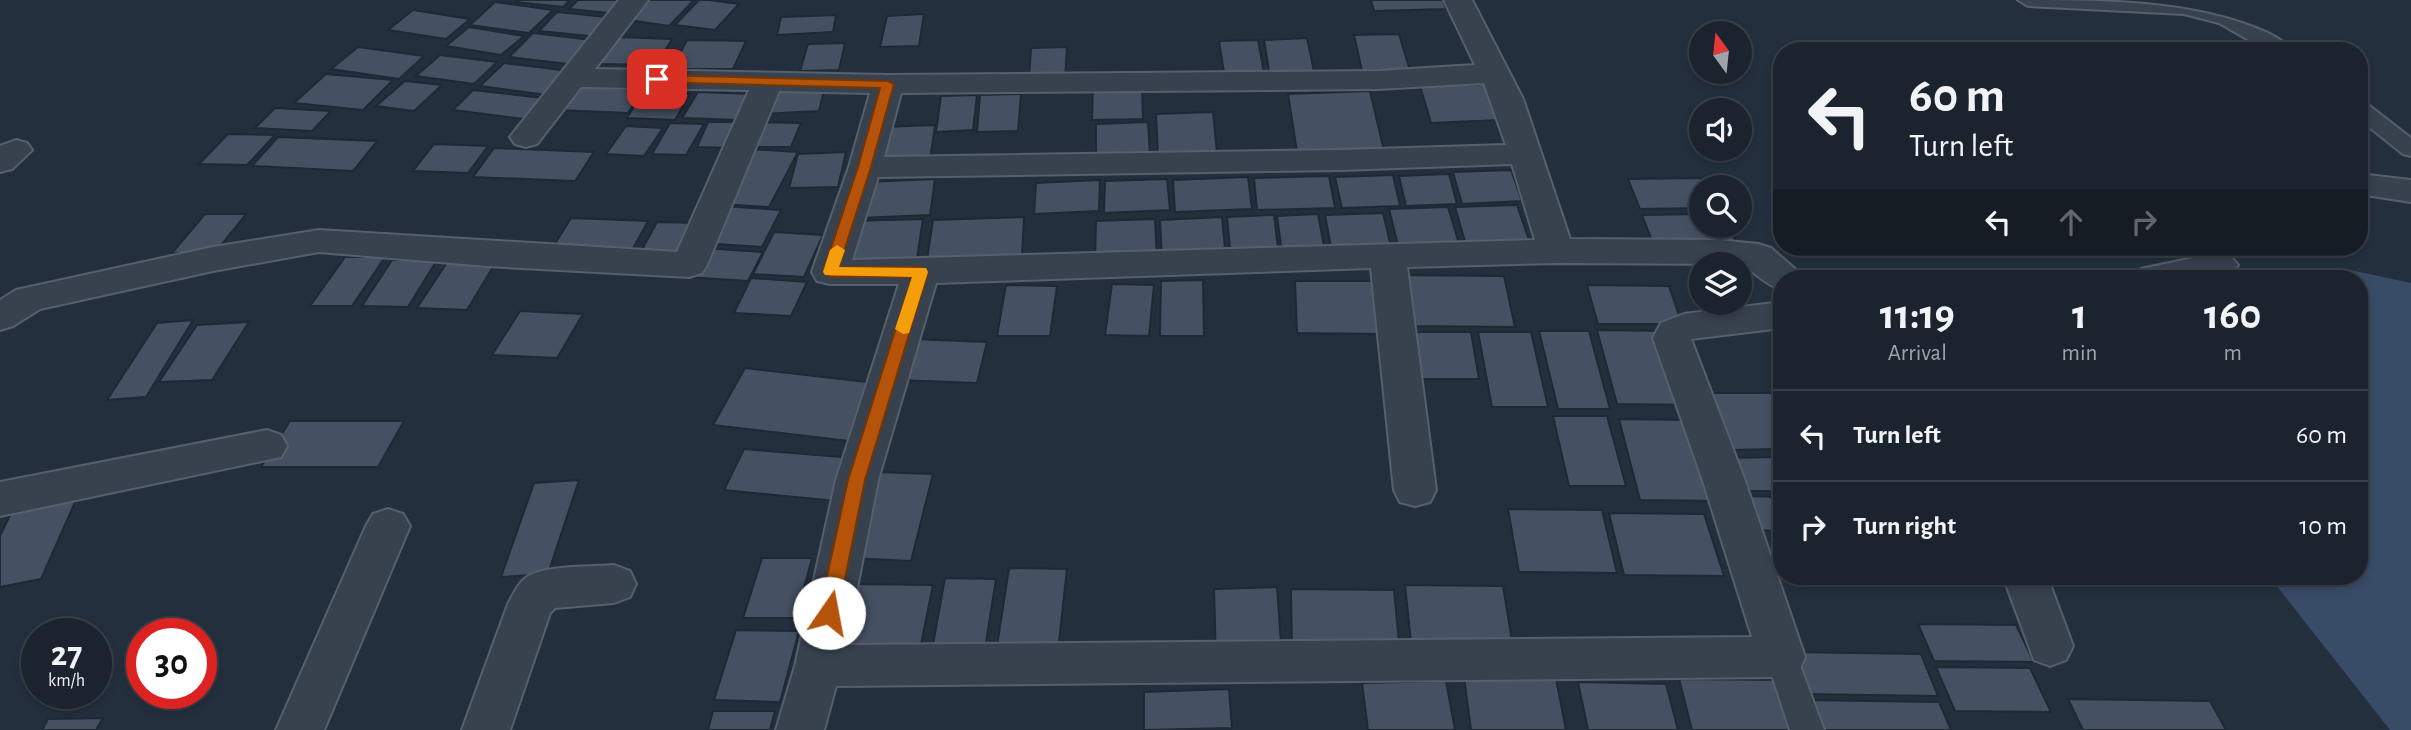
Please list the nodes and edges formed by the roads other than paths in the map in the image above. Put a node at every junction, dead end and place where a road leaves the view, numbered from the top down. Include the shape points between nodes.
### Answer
1 (634, 0) edge
2 (1458, 0) edge
3 (2028, 0) edge
4 (2269, 42) edge
5 (1496, 73) junction
6 (575, 78) junction
7 (768, 81) junction
8 (888, 84) junction
9 (2368, 116) edge
10 (526, 137) dead end
11 (2411, 149) edge
12 (1524, 154) junction
13 (865, 167) junction
14 (2368, 185) edge
15 (2411, 191) edge
16 (1556, 251) junction
17 (2212, 256) edge
18 (1388, 257) junction
19 (2195, 270) edge
20 (921, 272) junction
21 (1773, 279) edge
22 (1773, 293) edge
23 (10, 300) edge
24 (267, 446) dead end
25 (1415, 490) dead end
26 (0, 499) edge
27 (388, 526) dead end
28 (614, 584) dead end
29 (2028, 585) edge
30 (2050, 646) dead end
31 (1782, 657) junction
32 (818, 666) junction
33 (300, 730) edge
34 (486, 730) edge
35 (800, 730) edge
36 (1807, 730) edge

1 - 6 street
2 - 5 street
3 - 4 lane via 2166,5 2207,12 2248,28
5 - 8 street via 1378,80
5 - 12 street
6 - 7 street
6 - 10 street
7 - 8 street
7 - 23 street via 689,265 320,241
8 - 13 street
9 - 11 lane
12 - 13 street
12 - 16 street
13 - 20 street via 830,272
14 - 15 street
16 - 18 street
16 - 21 street via 1758,256
17 - 19 street via 2220,265
18 - 20 street
18 - 25 street
20 - 32 street via 857,480
22 - 31 street via 1684,327 1672,338
24 - 26 street
27 - 33 street
28 - 34 street via 543,590 531,604
29 - 30 street
31 - 32 street
31 - 36 lane
32 - 35 street

